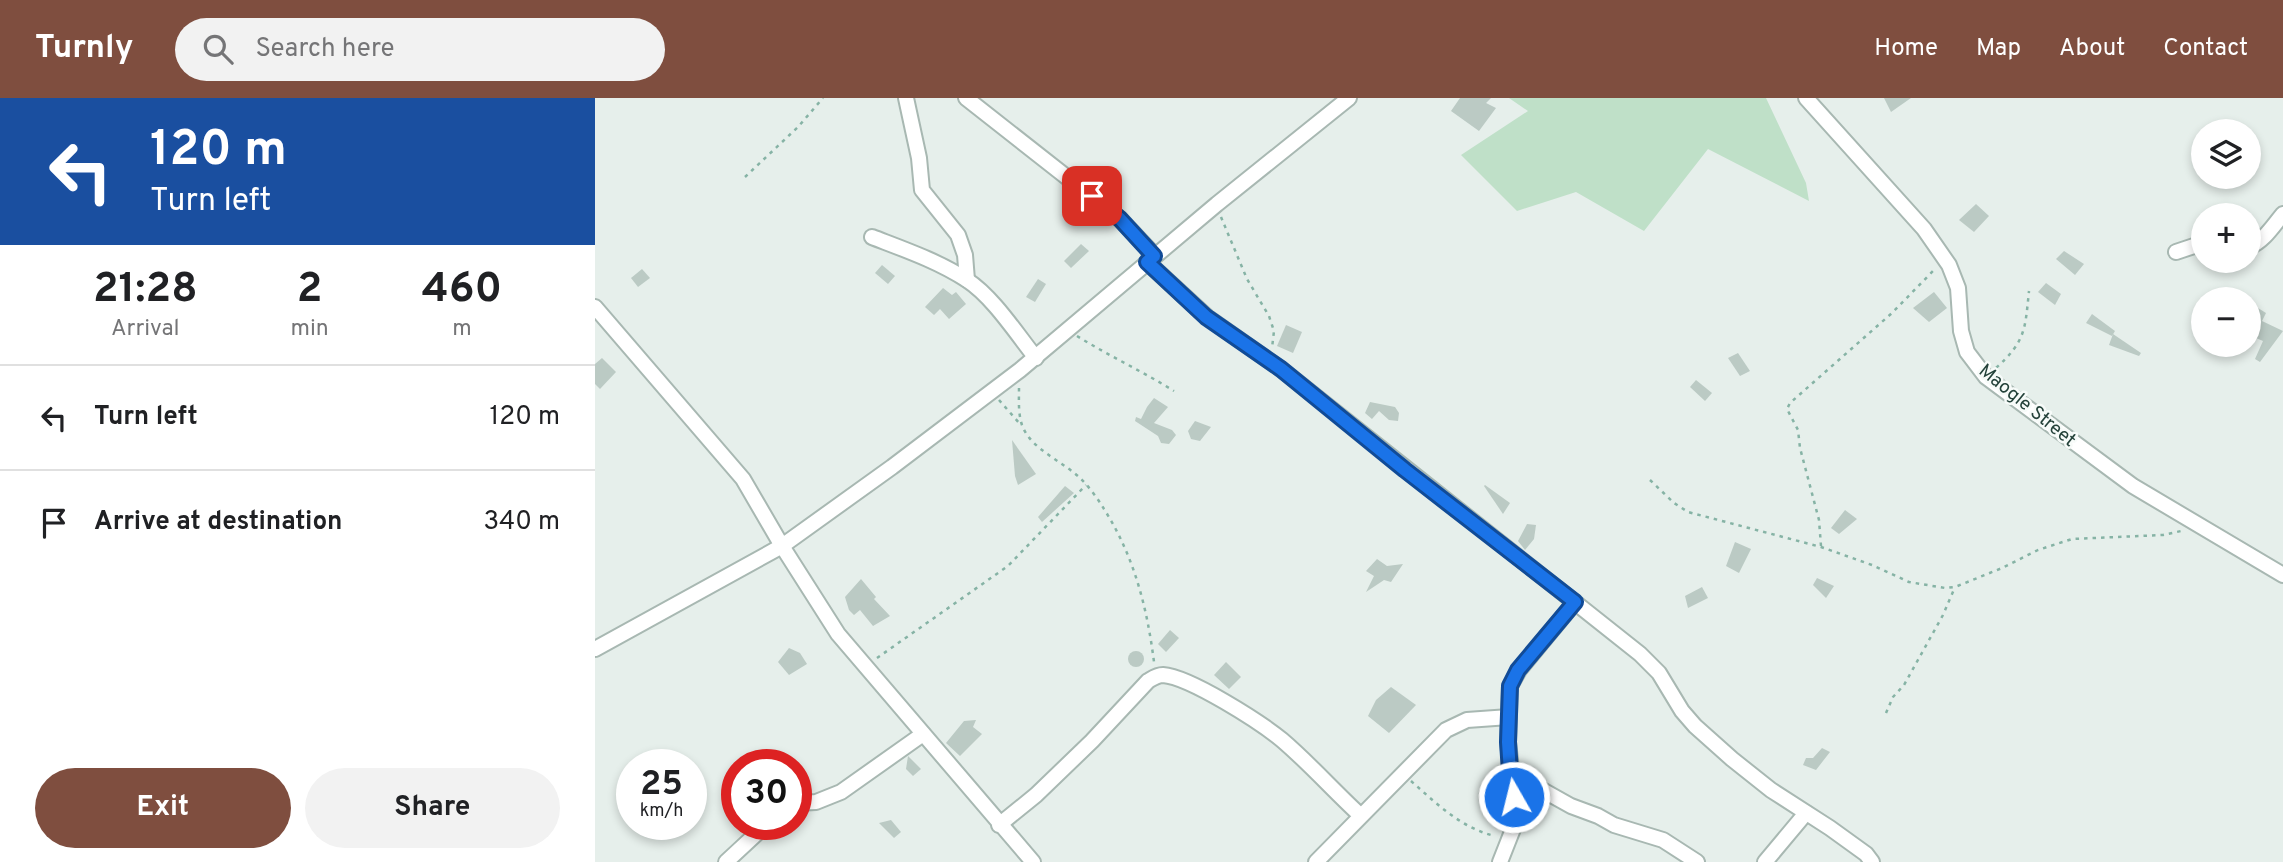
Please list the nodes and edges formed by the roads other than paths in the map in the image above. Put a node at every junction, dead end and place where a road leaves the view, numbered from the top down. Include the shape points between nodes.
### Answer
1 (906, 98) edge
2 (966, 98) edge
3 (1349, 98) edge
4 (1806, 98) edge
5 (2283, 214) edge
6 (871, 237) dead end
7 (2261, 239) edge
8 (2191, 247) edge
9 (2176, 252) dead end
10 (1151, 259) junction
11 (967, 280) junction
12 (595, 307) edge
13 (1035, 358) junction
14 (782, 546) junction
15 (2283, 575) edge
16 (1575, 602) junction
17 (595, 649) edge
18 (1509, 717) junction
19 (923, 734) junction
20 (1510, 772) junction
21 (812, 802) edge
22 (1806, 813) junction
23 (1360, 816) junction
24 (999, 825) junction
25 (750, 840) edge
26 (726, 862) edge
27 (1033, 862) edge
28 (1316, 862) edge
29 (1500, 862) edge
30 (1697, 862) edge
31 (1765, 862) edge
32 (1872, 862) edge

1 - 11 street via 922,190 958,235
2 - 10 street via 1120,219
3 - 10 street
4 - 15 street, Maogle Street via 1924,229 1945,259 1958,288 1967,352 1986,377 2133,486
5 - 7 street
6 - 11 street
8 - 9 street
10 - 13 street
10 - 16 street via 1206,317 1269,361
11 - 13 street
12 - 14 street via 743,479
13 - 14 street
14 - 17 street
14 - 19 street via 838,634
16 - 18 street via 1518,670 1510,686
16 - 22 street via 1659,673 1695,726
18 - 20 street
18 - 23 street via 1467,720 1446,730
19 - 21 street via 841,792
19 - 24 street
20 - 29 street via 1515,824
20 - 30 street via 1571,806 1663,840
22 - 31 street
22 - 32 street
23 - 24 street via 1282,740 1185,681 1164,675 1141,688 1092,741
23 - 28 street
24 - 27 street
25 - 26 street

